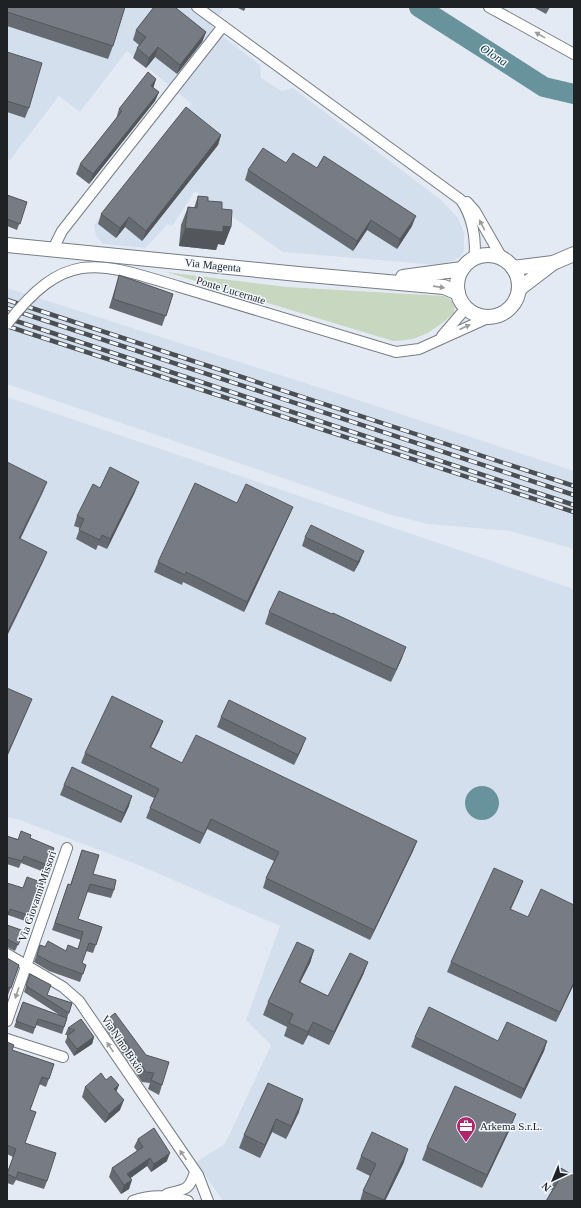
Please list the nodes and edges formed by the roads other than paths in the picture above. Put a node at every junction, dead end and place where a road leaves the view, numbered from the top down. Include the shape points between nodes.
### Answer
1 (197, 7) edge
2 (489, 7) edge
3 (223, 26) junction
4 (574, 54) edge
5 (449, 190) junction
6 (7, 245) edge
7 (53, 248) junction
8 (574, 254) edge
9 (502, 258) junction
10 (474, 259) junction
11 (553, 263) junction
12 (513, 268) junction
13 (462, 269) junction
14 (373, 280) junction
15 (519, 289) junction
16 (458, 293) junction
17 (466, 308) junction
18 (490, 317) junction
19 (7, 324) edge
20 (440, 338) junction
21 (67, 848) dead end
22 (7, 954) edge
23 (26, 964) junction
24 (7, 1021) edge
25 (7, 1039) edge
26 (63, 1057) dead end
27 (195, 1172) junction
28 (161, 1195) junction
29 (133, 1201) edge
30 (188, 1201) edge
31 (208, 1201) edge

1 - 3 street
4 -> 2 street
3 - 5 street
3 - 7 street via 62,231
9 -> 5 street via 474,211 462,196
5 - 10 street via 467,210 472,223
6 - 7 street, Via Magenta
7 - 14 street, Via Magenta
8 - 11 street
9 - 10 street via 490,255
9 - 12 street
10 - 13 street
11 - 12 street
11 - 15 street
12 - 15 street
13 - 14 street, Via Magenta
13 - 16 street
14 -> 16 street, Via Magenta via 444,287
15 - 18 street via 515,301 509,308
16 - 17 street
17 - 18 street via 475,314
17 - 20 street, Ponte Lucernate
20 -> 18 street, Ponte Lucernate
19 - 20 street, Ponte Lucernate, bridge via 38,288 51,278 73,270 92,267 111,268 180,287 396,352 419,349
21 - 23 street, Via Giovanni Missori
22 - 23 street, Via Nino Bixio
23 -> 24 street, Via Giovanni Missori
27 -> 23 street, Via Nino Bixio via 78,1001 63,987
25 - 26 street
27 - 28 street via 185,1190
27 - 31 street, Via Nino Bixio
28 - 29 street via 145,1196
28 - 30 street

